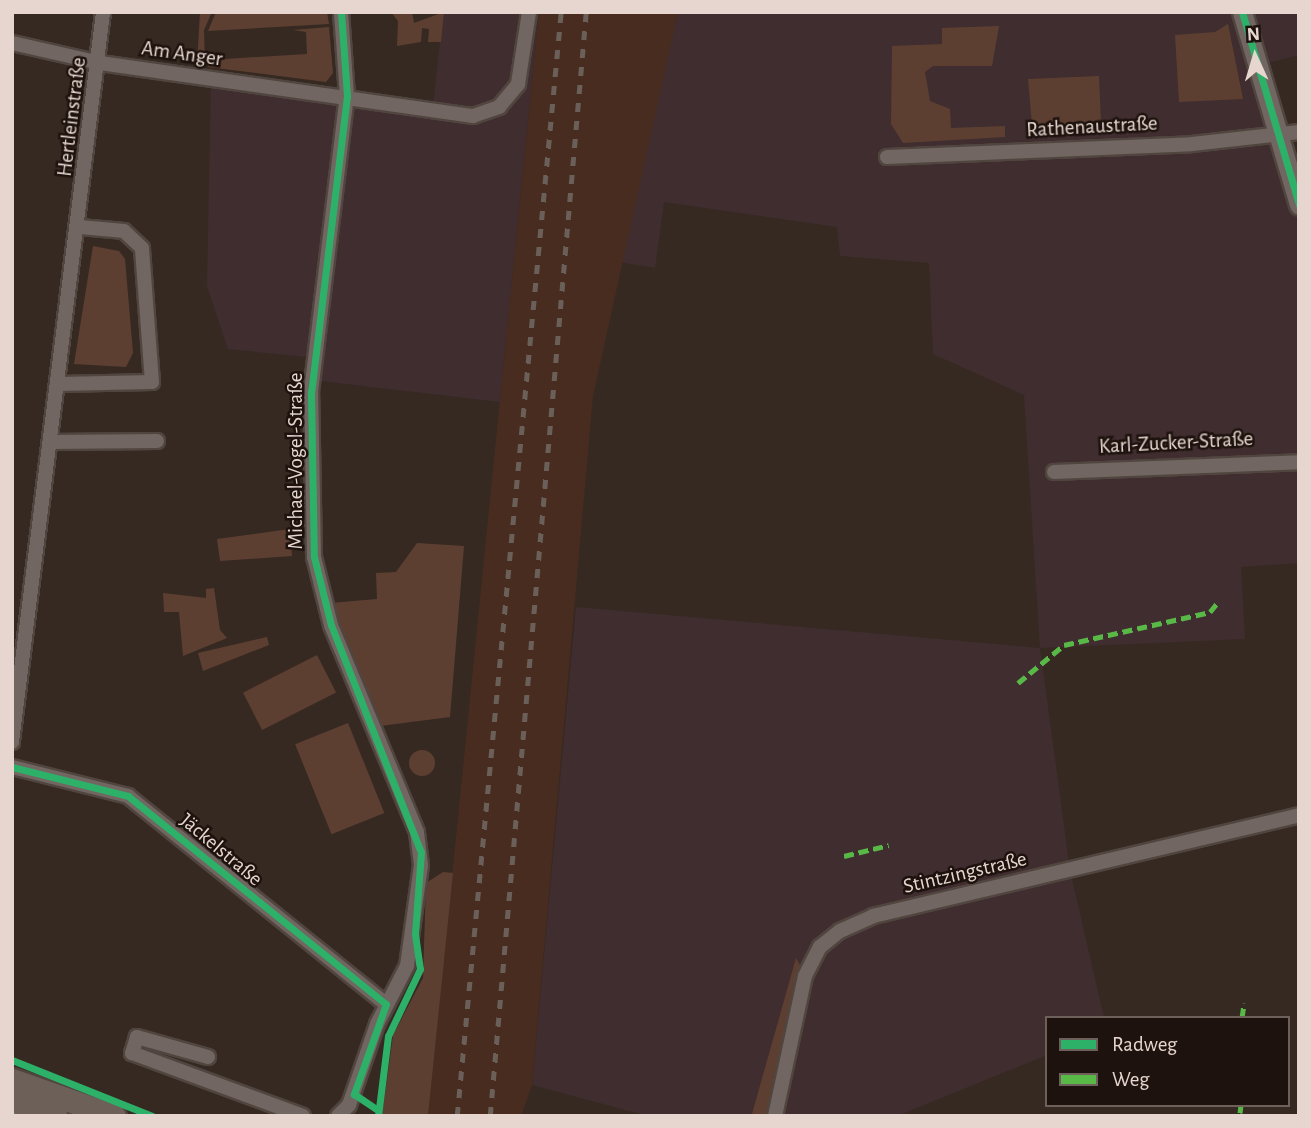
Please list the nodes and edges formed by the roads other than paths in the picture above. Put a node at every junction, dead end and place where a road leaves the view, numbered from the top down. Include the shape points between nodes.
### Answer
1 (103, 12) edge
2 (341, 12) edge
3 (529, 12) edge
4 (1242, 12) edge
5 (12, 43) edge
6 (100, 63) junction
7 (347, 96) junction
8 (1299, 132) edge
9 (1276, 136) junction
10 (887, 157) dead end
11 (1299, 205) edge
12 (80, 227) junction
13 (59, 384) junction
14 (157, 441) dead end
15 (51, 442) junction
16 (1299, 462) edge
17 (1055, 472) dead end
18 (12, 742) edge
19 (12, 767) edge
20 (1299, 815) edge
21 (386, 1004) junction
22 (208, 1056) dead end
23 (12, 1080) edge
24 (12, 1101) edge
25 (55, 1116) edge
26 (114, 1116) edge
27 (303, 1116) edge
28 (338, 1116) edge
29 (775, 1116) edge

1 - 6 street, Hertleinstraße
2 - 7 street, Michael-Vogel-Straße
3 - 7 street, Am Anger via 521,76 493,111 461,115
4 - 9 street
5 - 6 street, Am Anger
6 - 7 street, Am Anger
6 - 12 street, Hertleinstraße
7 - 21 street, Michael-Vogel-Straße via 313,349 311,518 316,574 331,625 420,844 415,934
8 - 9 street, Rathenaustraße
9 - 10 street, Rathenaustraße
9 - 11 street
12 - 13 street, Hertleinstraße
12 - 13 street via 124,231 142,248 152,382
13 - 15 street, Hertleinstraße
14 - 15 street
15 - 18 street, Hertleinstraße
16 - 17 street, Karl-Zucker-Straße
19 - 21 street, Jäckelstraße via 128,796
20 - 29 street, Stintzingstraße via 873,916 840,930 820,947 805,976
21 - 28 street, Michael-Vogel-Straße via 352,1099
22 - 27 street via 137,1037 132,1053
23 - 26 main road
24 - 25 main road

